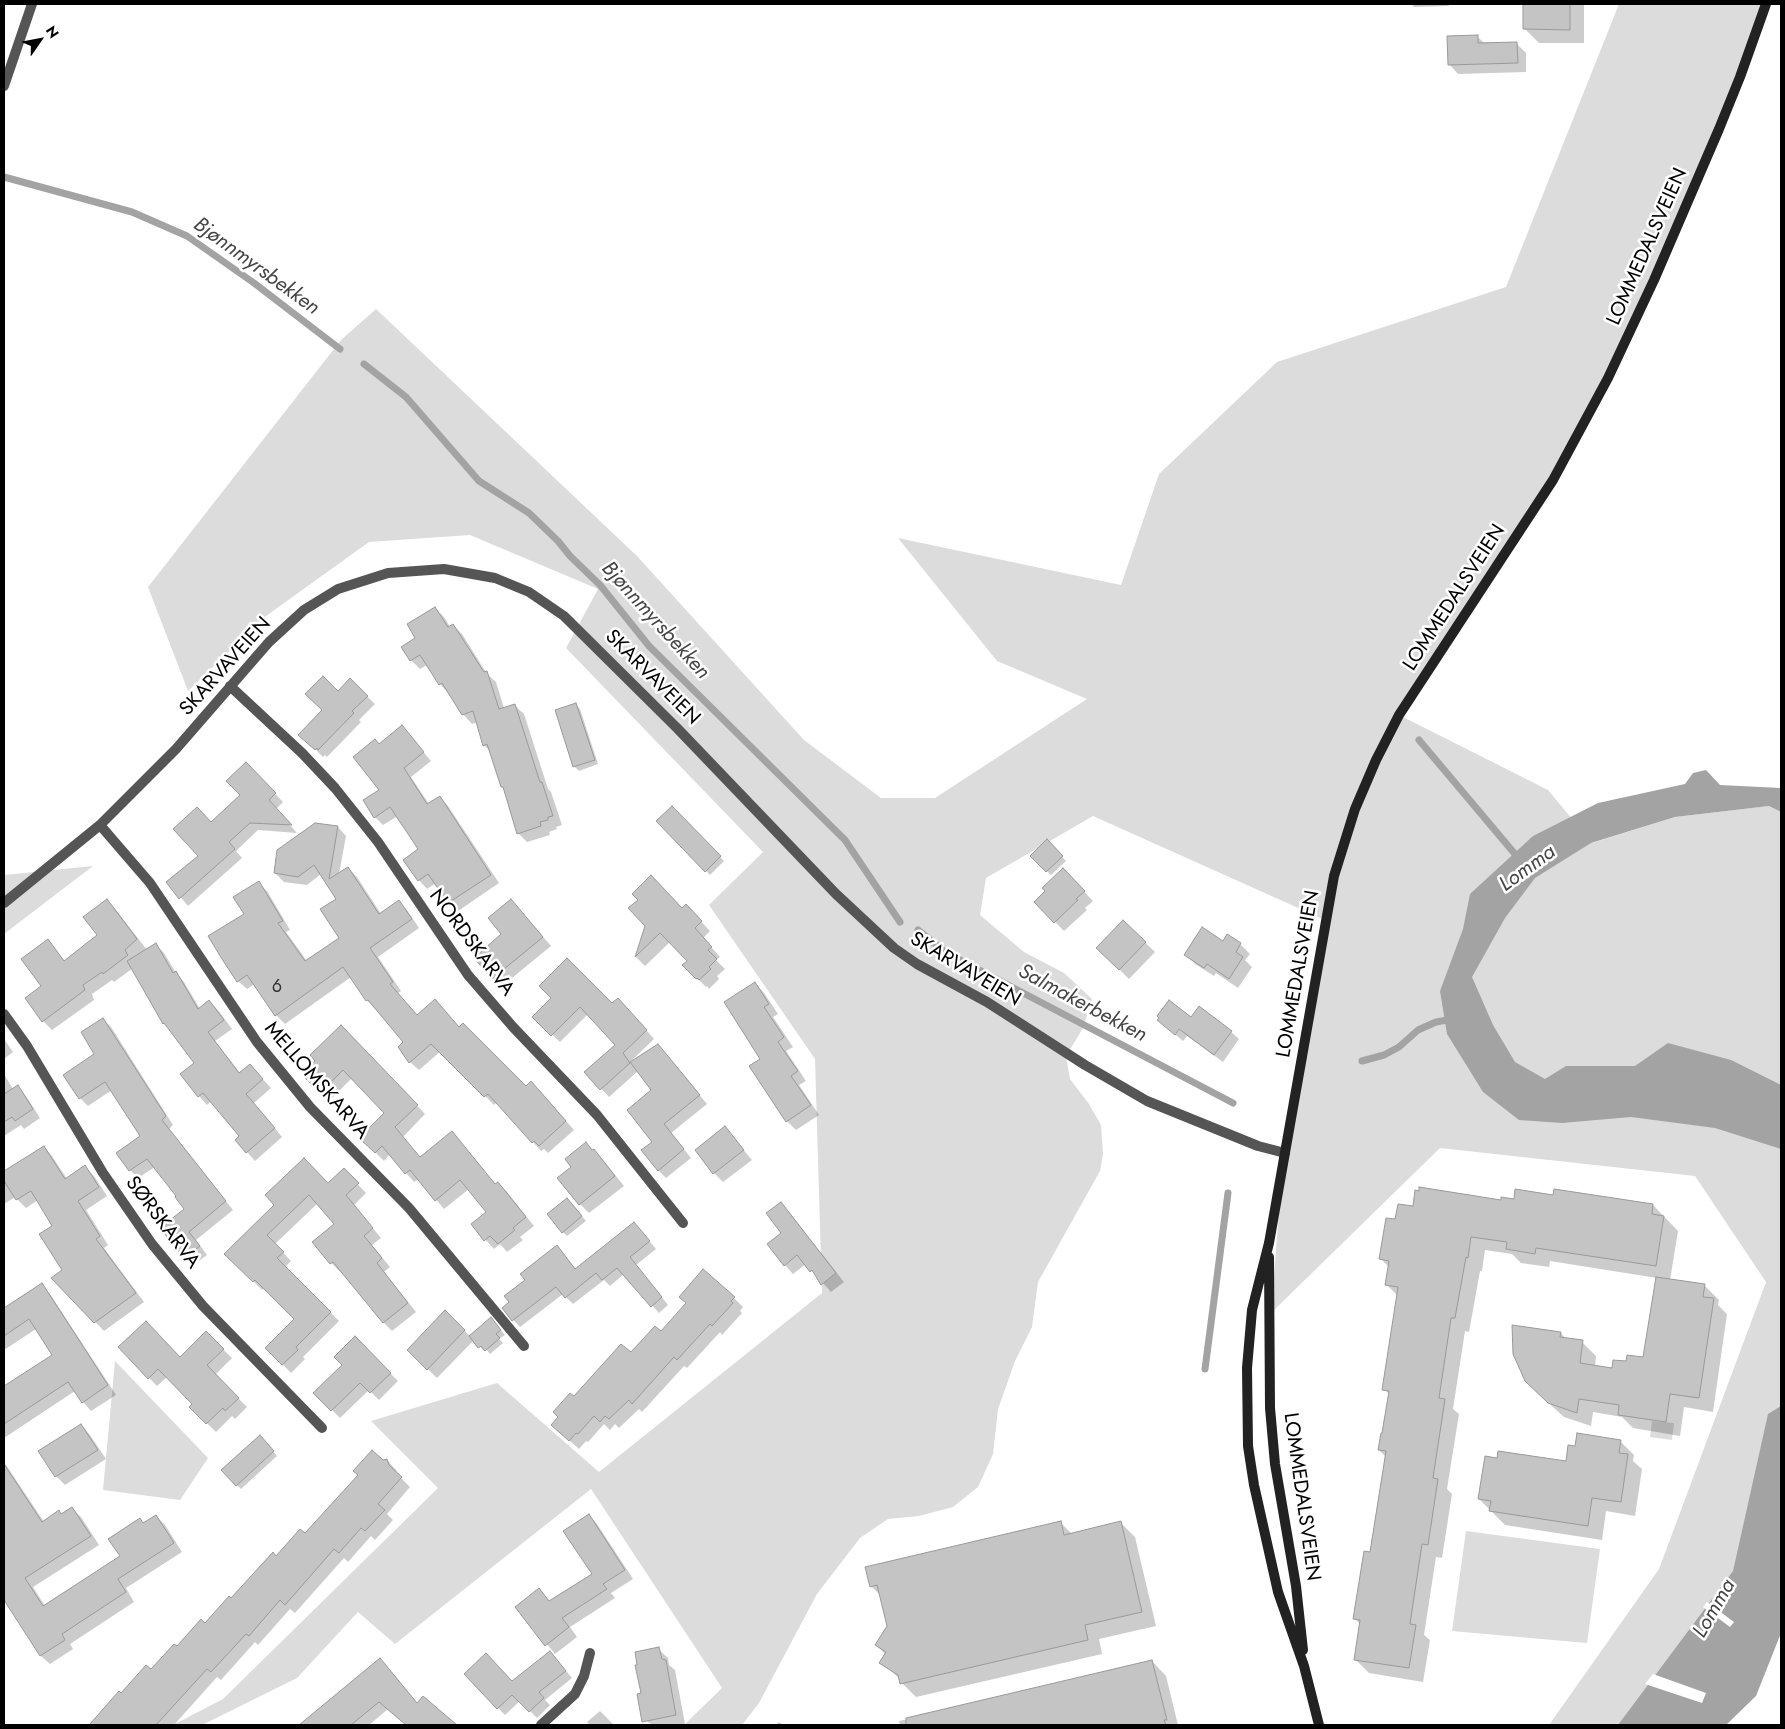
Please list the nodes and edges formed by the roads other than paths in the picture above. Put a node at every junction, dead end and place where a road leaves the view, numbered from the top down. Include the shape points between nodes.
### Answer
1 (32, 4) edge
2 (1766, 4) edge
3 (4, 86) edge
4 (230, 686) junction
5 (100, 825) junction
6 (4, 903) edge
7 (4, 1014) edge
8 (1285, 1153) junction
9 (683, 1223) dead end
10 (1269, 1243) junction
11 (524, 1346) dead end
12 (322, 1428) dead end
13 (590, 1653) dead end
14 (1304, 1666) junction
15 (541, 1725) edge
16 (1319, 1725) edge

1 - 3 street
2 - 8 main road, LOMMEDALSVEIEN via 1715,138 1604,387 1553,480 1399,715 1355,808 1334,876
4 - 5 street, SKARVAVEIEN via 176,749
4 - 8 street, SKARVAVEIEN via 269,642 304,610 338,589 388,573 444,569 495,578 528,592 564,616 597,647 836,894 894,948 1147,1101 1242,1140
4 - 9 street, NORDSKARVA via 335,788 378,842 468,975 597,1115
5 - 6 street, SKARVAVEIEN
5 - 11 street, MELLOMSKARVA via 150,883 257,1042 304,1100 409,1208
7 - 12 street, SØRSKARVA via 152,1244 203,1306
8 - 10 main road, LOMMEDALSVEIEN
10 - 14 main road, LOMMEDALSVEIEN via 1270,1408 1275,1464 1296,1586
10 - 14 main road, LOMMEDALSVEIEN via 1252,1310 1247,1368 1248,1446 1263,1532 1278,1592
13 - 15 street via 575,1694
14 - 16 main road, LOMMEDALSVEIEN

